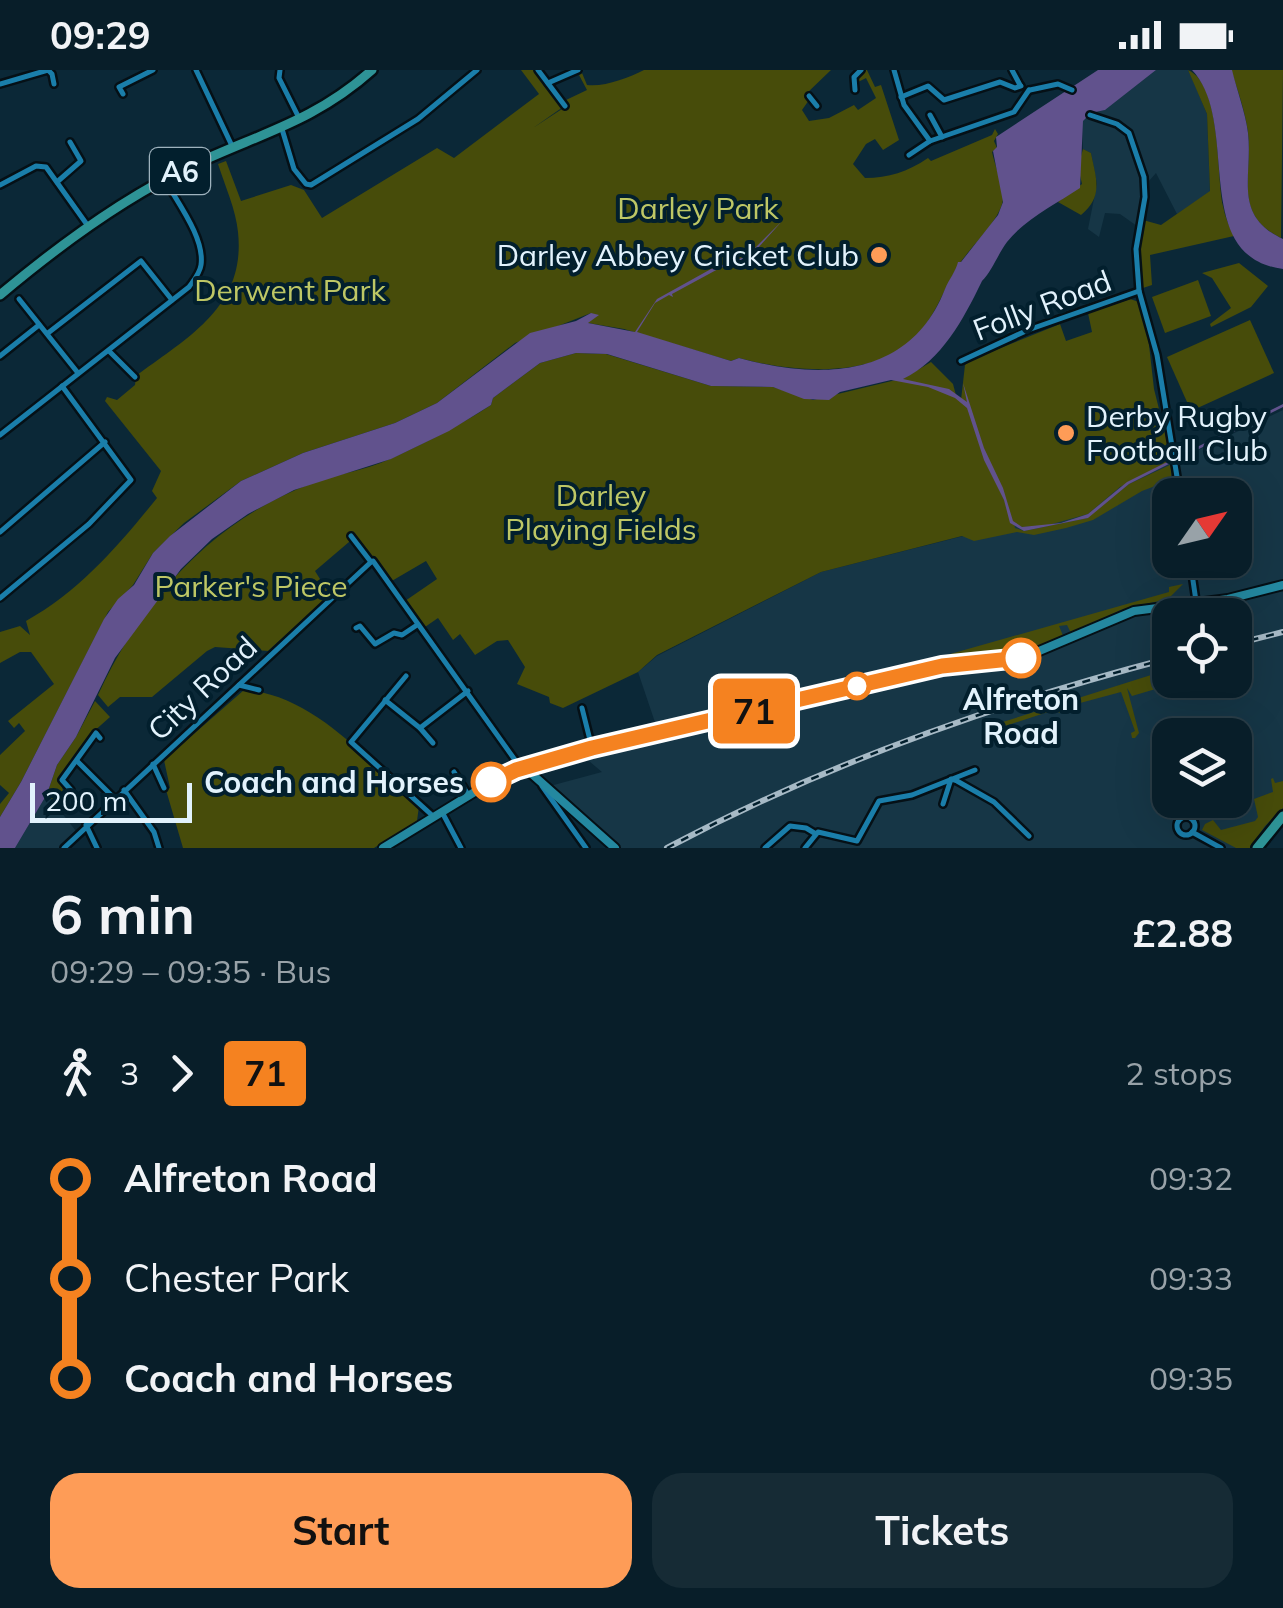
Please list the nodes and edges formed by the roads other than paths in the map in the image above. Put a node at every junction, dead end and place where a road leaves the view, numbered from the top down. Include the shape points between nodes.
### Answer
1 (153, 70) edge
2 (196, 70) edge
3 (280, 70) edge
4 (372, 70) edge
5 (477, 70) edge
6 (538, 70) edge
7 (578, 70) edge
8 (861, 70) edge
9 (894, 70) edge
10 (1012, 70) edge
11 (548, 83) junction
12 (0, 84) edge
13 (54, 84) dead end
14 (1021, 86) junction
15 (855, 90) dead end
16 (1029, 90) junction
17 (1072, 90) dead end
18 (123, 94) dead end
19 (810, 96) dead end
20 (900, 97) junction
21 (565, 106) dead end
22 (817, 106) dead end
23 (930, 115) dead end
24 (1090, 115) dead end
25 (300, 120) junction
26 (282, 129) junction
27 (942, 138) junction
28 (929, 140) junction
29 (70, 142) dead end
30 (233, 148) junction
31 (909, 155) dead end
32 (165, 180) junction
33 (57, 182) junction
34 (0, 185) edge
35 (89, 228) junction
36 (1139, 291) junction
37 (0, 294) edge
38 (20, 298) dead end
39 (172, 300) junction
40 (39, 324) junction
41 (48, 334) junction
42 (109, 350) junction
43 (0, 356) edge
44 (961, 360) dead end
45 (78, 373) junction
46 (135, 377) dead end
47 (62, 386) junction
48 (0, 435) edge
49 (105, 442) junction
50 (1177, 478) edge
51 (0, 532) edge
52 (350, 536) dead end
53 (371, 562) junction
54 (1283, 585) edge
55 (0, 598) edge
56 (1231, 598) edge
57 (1152, 608) edge
58 (417, 625) junction
59 (356, 628) dead end
60 (406, 676) dead end
61 (239, 685) junction
62 (259, 690) dead end
63 (468, 691) junction
64 (387, 702) junction
65 (582, 708) dead end
66 (420, 728) junction
67 (100, 738) dead end
68 (434, 743) dead end
69 (592, 748) junction
70 (77, 760) junction
71 (153, 764) junction
72 (524, 767) junction
73 (975, 770) dead end
74 (454, 772) dead end
75 (965, 774) junction
76 (951, 779) junction
77 (542, 786) junction
78 (969, 786) junction
79 (164, 788) dead end
80 (71, 790) dead end
81 (124, 790) junction
82 (469, 796) junction
83 (114, 798) junction
84 (943, 804) dead end
85 (438, 815) junction
86 (1283, 816) edge
87 (1016, 824) junction
88 (86, 825) junction
89 (1011, 832) dead end
90 (1192, 832) dead end
91 (816, 834) junction
92 (1029, 836) dead end
93 (387, 847) edge
94 (64, 848) edge
95 (97, 848) edge
96 (159, 848) edge
97 (461, 848) edge
98 (586, 848) edge
99 (615, 848) edge
100 (766, 848) edge
101 (805, 848) edge
102 (1221, 848) edge
103 (1257, 848) edge

1 - 18 street via 119,87
2 - 30 street
3 - 25 street
4 - 25 main road, A6
5 - 26 street via 418,119 311,185 294,169
6 - 11 street
7 - 11 street
8 - 15 street
9 - 20 street
10 - 14 street
11 - 21 street
12 - 13 street via 48,70
14 - 16 street
14 - 20 street via 1000,82 944,100 932,86
16 - 17 street via 1058,84
16 - 27 street via 1014,112
19 - 22 street
20 - 28 street
23 - 27 street
24 - 36 street via 1130,133 1144,176
25 - 26 main road, A6
26 - 30 main road, A6
27 - 28 street
28 - 31 street
29 - 33 street via 84,161
30 - 32 main road, A6
32 - 35 main road, A6
32 - 39 street via 201,256 194,279
33 - 34 street via 40,166
33 - 35 street
35 - 37 main road, A6
36 - 44 street, Folly Road
36 - 50 street
38 - 40 street
39 - 41 street via 142,262
39 - 42 street
40 - 41 street
40 - 43 street
41 - 45 street
42 - 45 street
42 - 46 street
45 - 47 street
47 - 48 street
47 - 49 street
49 - 51 street
49 - 55 street via 132,477 90,524
52 - 53 street
53 - 58 street
53 - 61 street, City Road
54 - 56 street
57 - 69 street via 1025,657 942,666
58 - 59 street via 374,644
58 - 63 street
60 - 64 street
61 - 62 street
61 - 71 street, City Road
63 - 66 street
63 - 72 street
64 - 66 street
64 - 85 street via 351,742
65 - 69 street
66 - 68 street
67 - 70 street via 96,733
69 - 72 street
70 - 80 street via 62,780
70 - 83 street
71 - 79 street
71 - 81 street, City Road
72 - 77 street
72 - 82 street
73 - 75 street
74 - 82 street
75 - 76 street
75 - 78 street
76 - 78 street
76 - 84 street
76 - 91 street via 875,805 857,841
77 - 98 street
77 - 99 street
78 - 87 street
81 - 83 street, City Road
81 - 96 street
82 - 85 street
83 - 88 street, City Road
85 - 93 street
85 - 97 street
86 - 103 main road
87 - 89 street
87 - 92 street
88 - 94 street, City Road
88 - 95 street
90 - 102 street
91 - 100 street via 788,828
91 - 101 street

